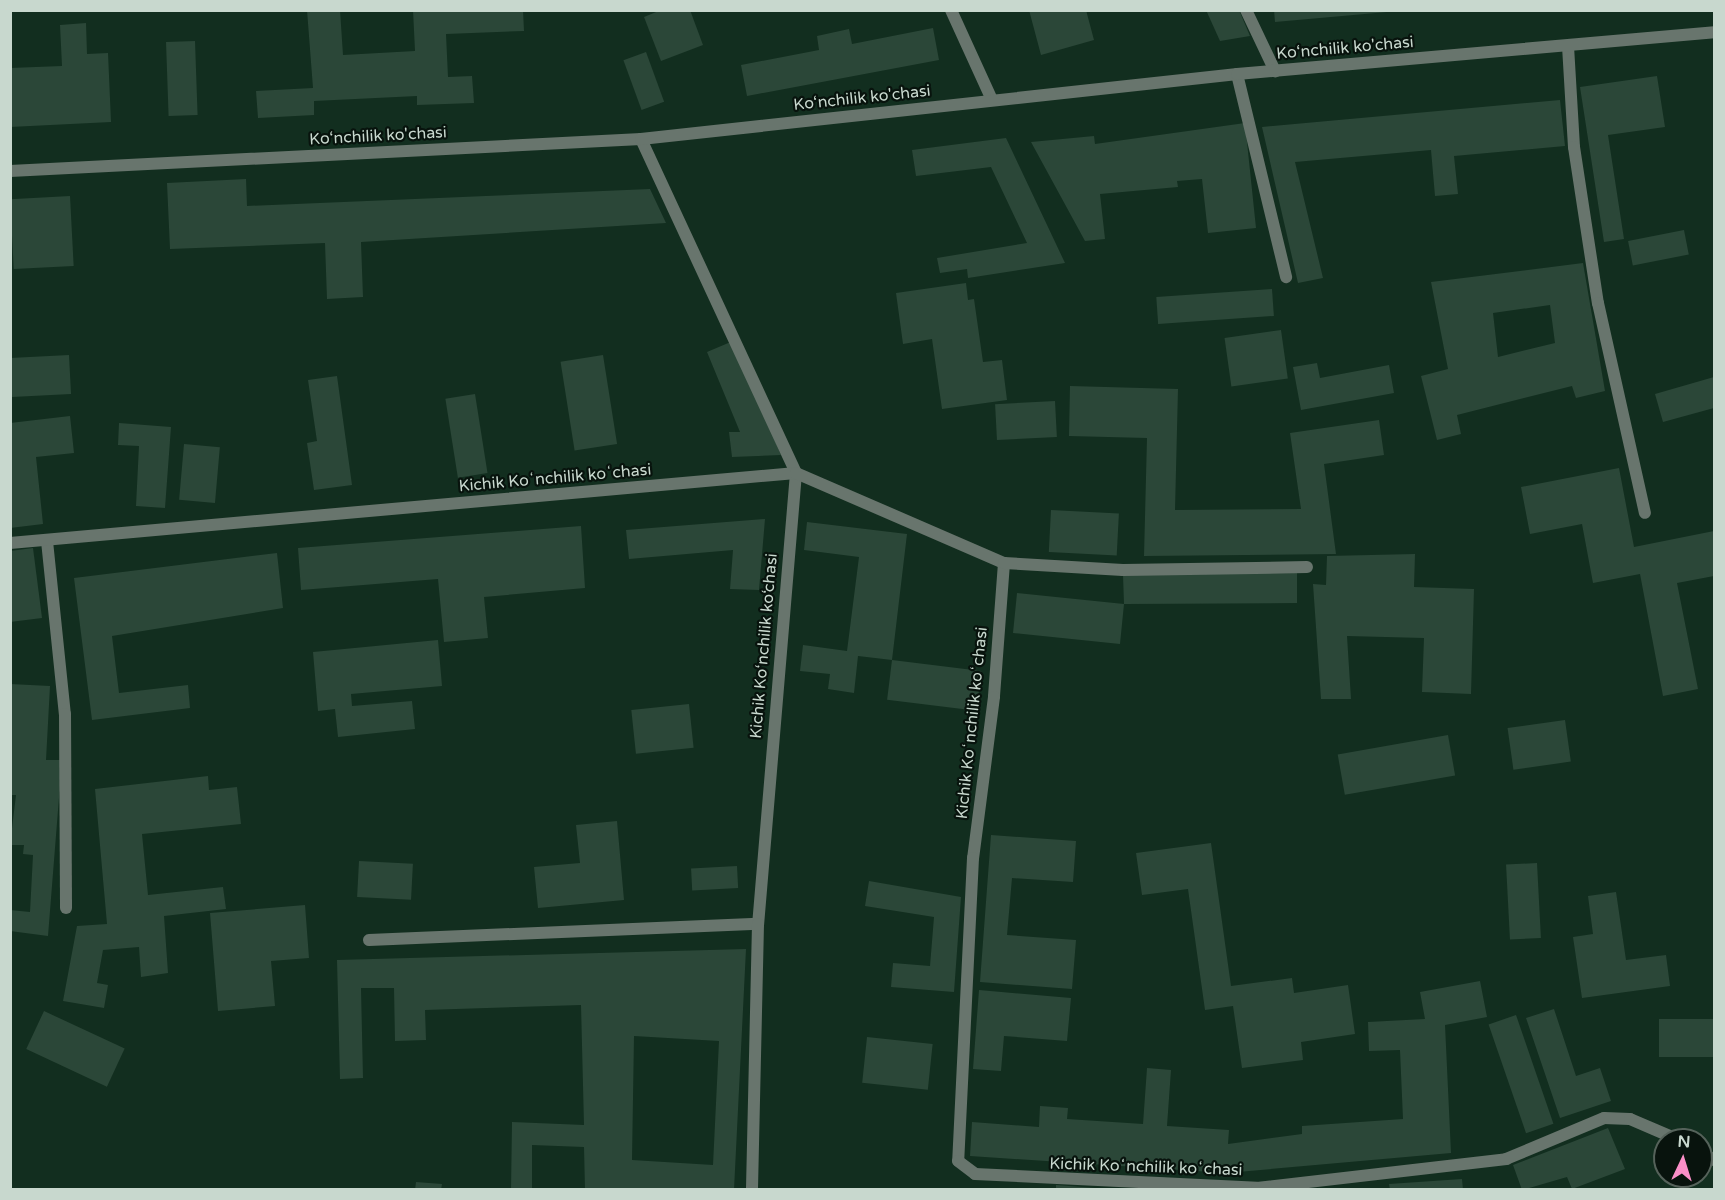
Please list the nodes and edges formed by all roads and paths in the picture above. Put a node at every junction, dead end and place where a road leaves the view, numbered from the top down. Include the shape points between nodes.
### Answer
1 (951, 10) edge
2 (1246, 10) edge
3 (1714, 32) edge
4 (1568, 46) junction
5 (1275, 71) junction
6 (1237, 74) junction
7 (992, 100) junction
8 (641, 139) junction
9 (10, 171) edge
10 (1286, 277) dead end
11 (796, 473) junction
12 (1645, 513) dead end
13 (47, 541) junction
14 (10, 543) edge
15 (1004, 563) junction
16 (1307, 567) dead end
17 (66, 908) dead end
18 (758, 924) junction
19 (369, 940) dead end
20 (1653, 1129) edge
21 (752, 1190) edge

1 - 7 street
2 - 5 street
3 - 4 street, Ko‘nchilik ko'chasi
4 - 5 street, Ko‘nchilik ko'chasi
4 - 12 street via 1574,147 1598,303
5 - 6 street, Ko‘nchilik ko'chasi
6 - 7 street, Ko‘nchilik ko'chasi
6 - 10 street
7 - 8 street, Ko‘nchilik ko'chasi
8 - 9 street, Ko‘nchilik ko'chasi
8 - 11 street, Kichik Ko‘nchilik ko‘chasi
11 - 13 street, Kichik Koʻnchilik koʻchasi
11 - 15 street, Kichik Koʻnchilik koʻchasi
11 - 18 street, Kichik Ko‘nchilik ko‘chasi
13 - 14 street, Kichik Koʻnchilik koʻchasi
13 - 17 street via 65,714
15 - 16 street via 1123,570
15 - 20 street, Kichik Koʻnchilik koʻchasi via 994,697 973,858 958,1161 975,1174 1257,1188 1506,1159 1604,1118 1630,1119
18 - 19 street
18 - 21 street, Kichik Ko‘nchilik ko‘chasi

